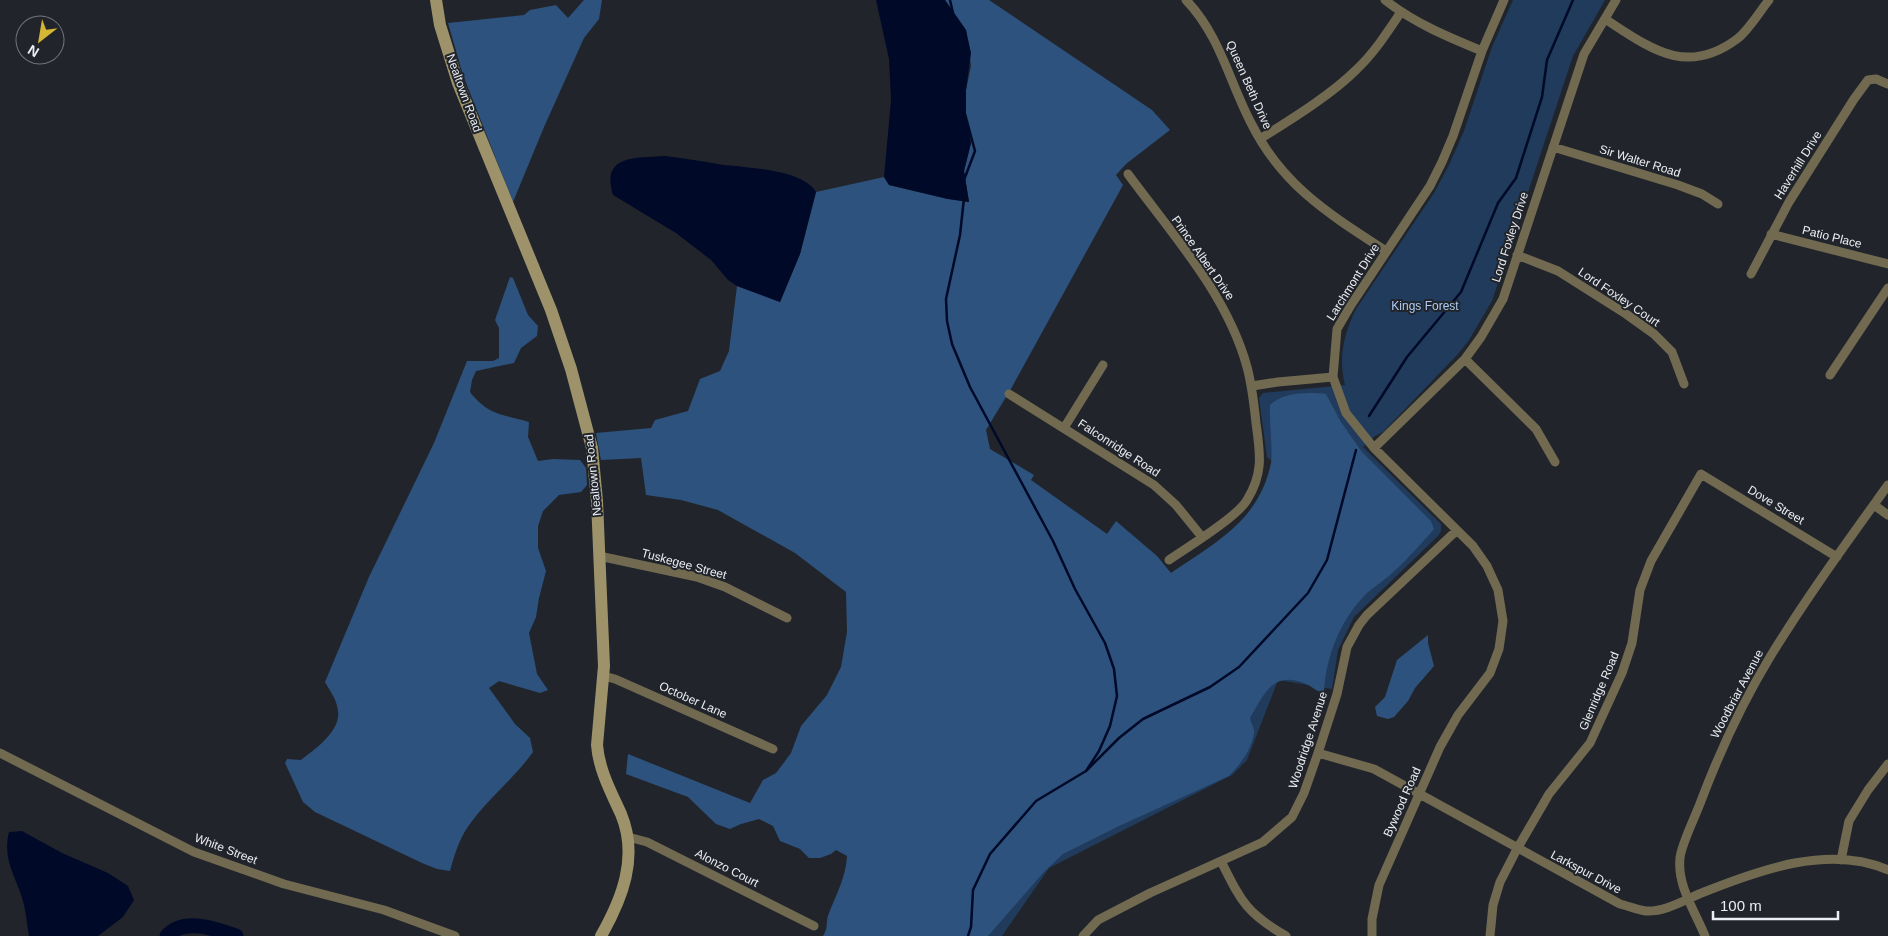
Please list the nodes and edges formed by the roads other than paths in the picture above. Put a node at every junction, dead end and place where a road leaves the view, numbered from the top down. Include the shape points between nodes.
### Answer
1 (436, 0) edge
2 (1186, 0) edge
3 (1385, 0) edge
4 (1504, 0) edge
5 (1616, 0) edge
6 (1769, 0) edge
7 (1401, 12) junction
8 (1605, 19) junction
9 (1482, 51) junction
10 (1888, 84) edge
11 (1260, 139) junction
12 (1553, 147) junction
13 (1128, 174) dead end
14 (1718, 204) dead end
15 (1771, 234) junction
16 (1386, 251) junction
17 (1517, 255) junction
18 (1888, 264) edge
19 (1751, 274) dead end
20 (1888, 288) edge
21 (1465, 359) junction
22 (1104, 365) dead end
23 (1830, 375) dead end
24 (1333, 377) junction
25 (1684, 384) dead end
26 (1252, 386) junction
27 (1009, 394) dead end
28 (1064, 428) junction
29 (1374, 448) junction
30 (1555, 462) dead end
31 (1701, 474) joint
32 (1888, 485) edge
33 (1874, 504) junction
34 (1888, 515) edge
35 (1456, 531) junction
36 (1202, 537) junction
37 (600, 556) junction
38 (1837, 557) junction
39 (1169, 560) dead end
40 (786, 618) dead end
41 (604, 676) junction
42 (1479, 688) joint
43 (773, 749) dead end
44 (0, 753) edge
45 (1318, 753) junction
46 (1888, 764) edge
47 (1420, 794) junction
48 (628, 837) junction
49 (1517, 848) junction
50 (1841, 860) junction
51 (1220, 861) junction
52 (1888, 870) edge
53 (1688, 898) junction
54 (814, 926) dead end
55 (455, 936) edge
56 (601, 936) edge
57 (1083, 936) edge
58 (1286, 936) edge
59 (1372, 936) edge
60 (1490, 936) edge
61 (1705, 936) edge

1 - 37 street, Nealtown Road via 440,25 458,83 551,310 574,378 592,448
2 - 11 street, Queen Beth Drive via 1212,35
3 - 7 street
4 - 9 street, Larchmont Drive
5 - 8 street, Lord Foxley Drive
6 - 8 street via 1739,38 1715,52 1692,57 1669,56
7 - 9 street
7 - 11 street via 1378,47 1356,71
8 - 12 street, Lord Foxley Drive via 1584,54
9 - 16 street, Larchmont Drive via 1442,162 1430,186
10 - 15 street, Haverhill Drive via 1876,79 1868,80
11 - 16 street, Queen Beth Drive via 1278,167 1310,198
12 - 14 street, Sir Walter Road via 1678,185
12 - 17 street, Lord Foxley Drive
13 - 26 street, Prince Albert Drive via 1223,307 1238,340
15 - 18 street, Patio Place
15 - 19 street, Haverhill Drive
16 - 24 street, Larchmont Drive via 1338,329
17 - 21 street, Lord Foxley Drive via 1503,299
17 - 25 street, Lord Foxley Court via 1558,271 1654,334 1672,352
20 - 23 street
21 - 29 street, Lord Foxley Drive
21 - 30 street via 1536,429
22 - 28 street
24 - 26 street
24 - 29 street, Larchmont Drive via 1346,413
26 - 36 street, Prince Albert Drive via 1260,468 1246,502
27 - 28 street, Falconridge Road
28 - 36 street, Falconridge Road via 1154,485 1176,504
29 - 35 street, Larchmont Drive
31 - 38 street, Dove Street
31 - 49 street, Glenridge Road via 1651,561 1640,590 1632,643 1622,673 1590,743 1549,794
32 - 33 street, Woodbriar Avenue
33 - 34 street
33 - 38 street, Woodbriar Avenue
35 - 42 street, Larchmont Drive via 1487,566 1498,590 1503,622 1499,649 1490,673
35 - 45 street, Woodridge Avenue via 1359,625 1347,647
36 - 39 street, Prince Albert Drive
37 - 40 street, Tuskegee Street via 726,587
37 - 41 street, Nealtown Road
38 - 53 street, Woodbriar Avenue via 1770,658 1724,746 1680,856 1680,875
41 - 43 street, October Lane
41 - 48 street, Nealtown Road via 598,756
42 - 47 street, Bywood Road via 1440,747
44 - 55 street, White Street via 194,852 284,884 384,910
45 - 47 street, Larkspur Drive via 1374,769
45 - 51 street, Woodridge Avenue via 1292,817 1263,842
46 - 50 street via 1849,821
47 - 49 street, Larkspur Drive
47 - 59 street, Bywood Road via 1379,885
48 - 54 street, Alonzo Court via 647,842
48 - 56 street, Nealtown Road via 626,880
49 - 53 street, Larkspur Drive via 1620,904 1646,911 1666,908
49 - 60 street, Glenridge Road via 1500,882 1493,905
50 - 52 street, Larkspur Drive via 1877,865
50 - 53 street, Larkspur Drive via 1803,861 1751,873
51 - 57 street, Woodridge Avenue via 1098,920
51 - 58 street via 1251,913
53 - 61 street, Woodbriar Avenue

